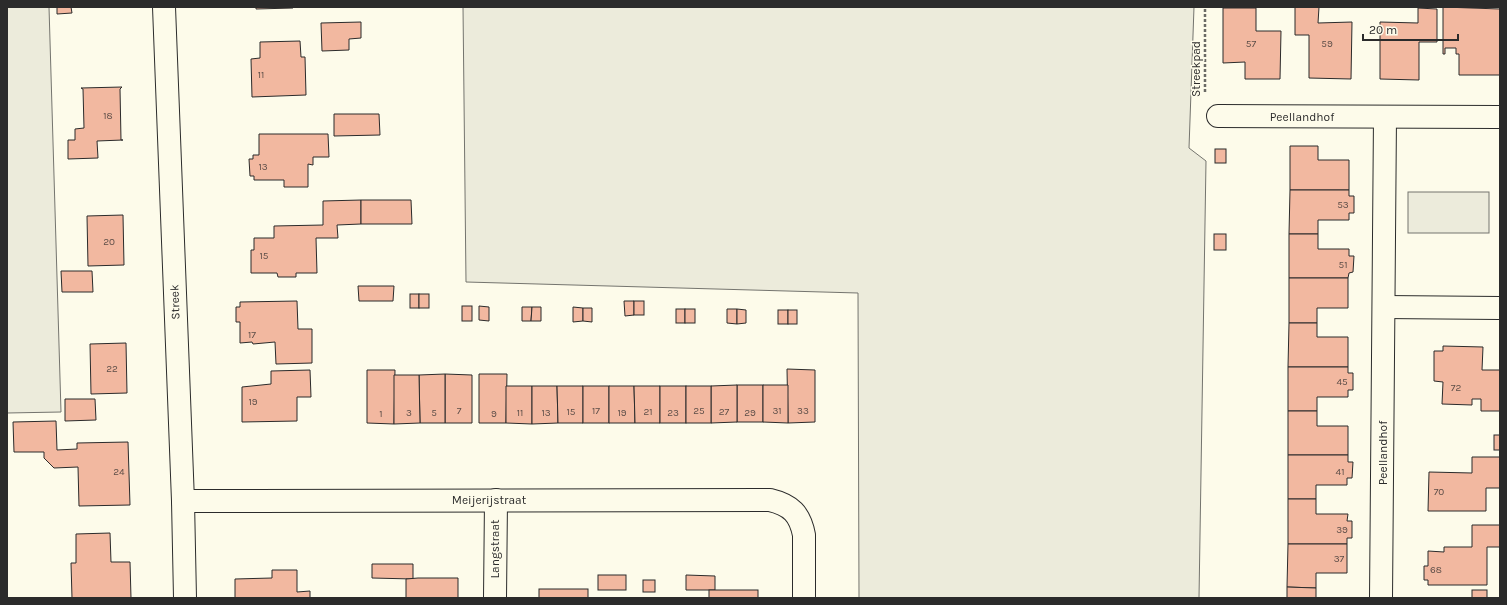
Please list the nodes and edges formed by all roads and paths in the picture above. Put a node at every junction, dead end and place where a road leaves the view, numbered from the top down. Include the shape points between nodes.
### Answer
1 (164, 7) edge
2 (1205, 7) edge
3 (1218, 116) joint
4 (1385, 117) junction
5 (1500, 117) edge
6 (1384, 307) junction
7 (1500, 308) edge
8 (496, 500) junction
9 (183, 501) junction
10 (185, 598) edge
11 (495, 598) edge
12 (804, 598) edge
13 (1381, 598) edge

1 - 9 street, Streek
2 - 3 path, Streekpad via 1204,118
3 - 4 street, Peellandhof
4 - 5 street, Peellandhof
4 - 6 street, Peellandhof
6 - 7 street
6 - 13 street, Peellandhof
8 - 9 street, Meijerijstraat
8 - 11 street, Langstraat
8 - 12 street, Meijerijstraat via 778,502 792,509 798,516 804,535
9 - 10 street, Streek

